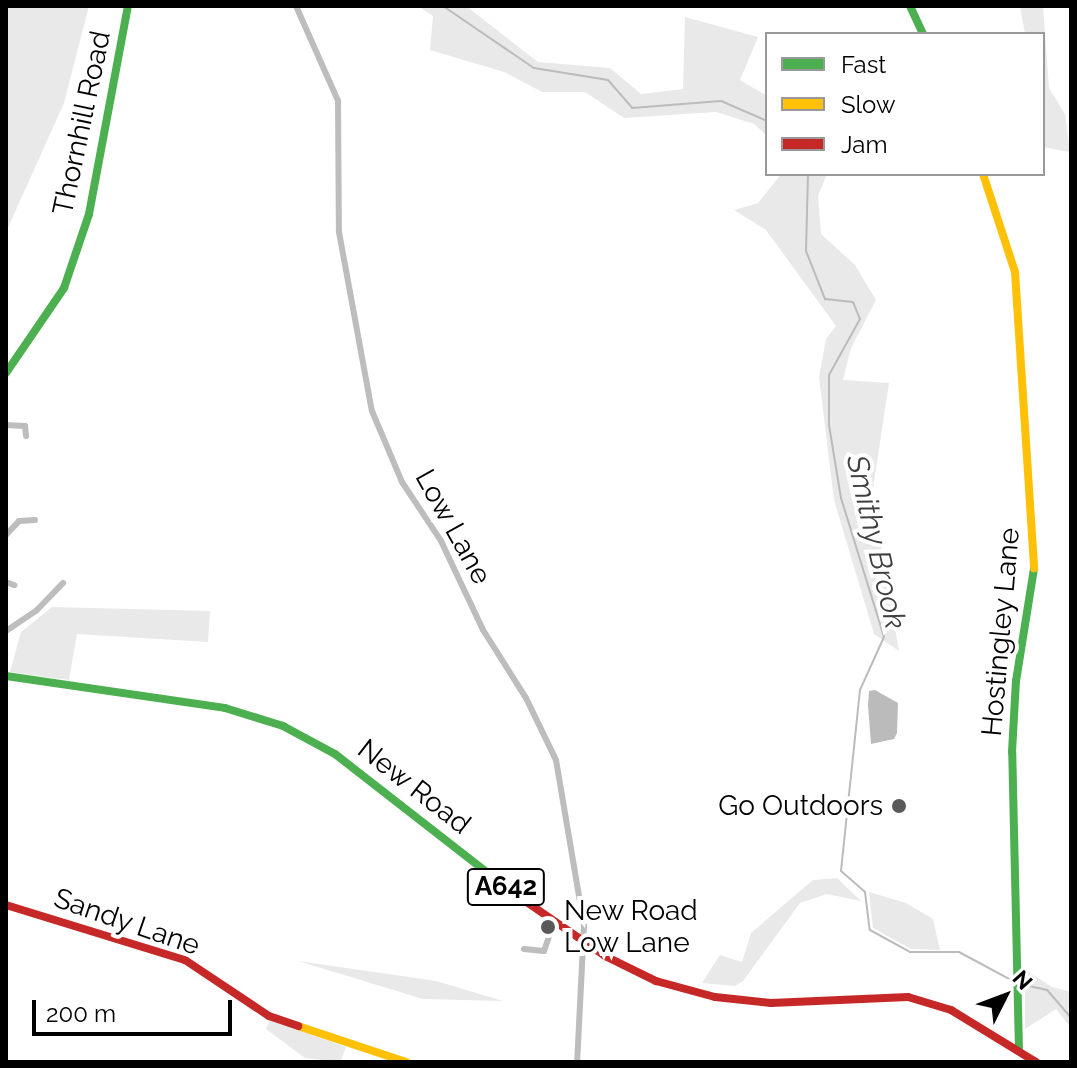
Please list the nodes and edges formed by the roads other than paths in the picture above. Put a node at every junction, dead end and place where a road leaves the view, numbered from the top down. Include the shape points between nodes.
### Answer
1 (128, 6) edge
2 (296, 6) edge
3 (910, 6) edge
4 (922, 32) edge
5 (984, 176) edge
6 (6, 373) edge
7 (6, 425) edge
8 (26, 436) dead end
9 (35, 520) dead end
10 (6, 535) edge
11 (6, 582) edge
12 (63, 583) dead end
13 (14, 585) dead end
14 (6, 631) edge
15 (6, 676) edge
16 (6, 905) edge
17 (554, 922) junction
18 (584, 942) junction
19 (524, 949) dead end
20 (1019, 1051) junction
21 (406, 1062) edge
22 (577, 1062) edge
23 (1036, 1062) edge

1 - 6 main road, Thornhill Road via 89,214 64,288
2 - 18 street, Low Lane via 338,101 339,232 372,411 402,482 441,541 483,630 526,698 556,760
3 - 4 main road
5 - 20 main road, Hostingley Lane via 1015,272 1033,507 1035,564 1016,681 1012,752
7 - 8 street via 25,426
9 - 10 street via 19,521
11 - 13 street
12 - 14 street via 36,611
15 - 17 main road, New Road / A642 via 225,708 283,726 335,754
16 - 21 main road, Sandy Lane via 185,960 269,1016
17 - 18 main road, New Road / A642
17 - 19 street via 544,951
18 - 20 main road, New Road / A642 via 656,981 715,997 771,1003 886,994 930,1002
18 - 22 street, Low Lane
20 - 23 main road, New Road / A642

